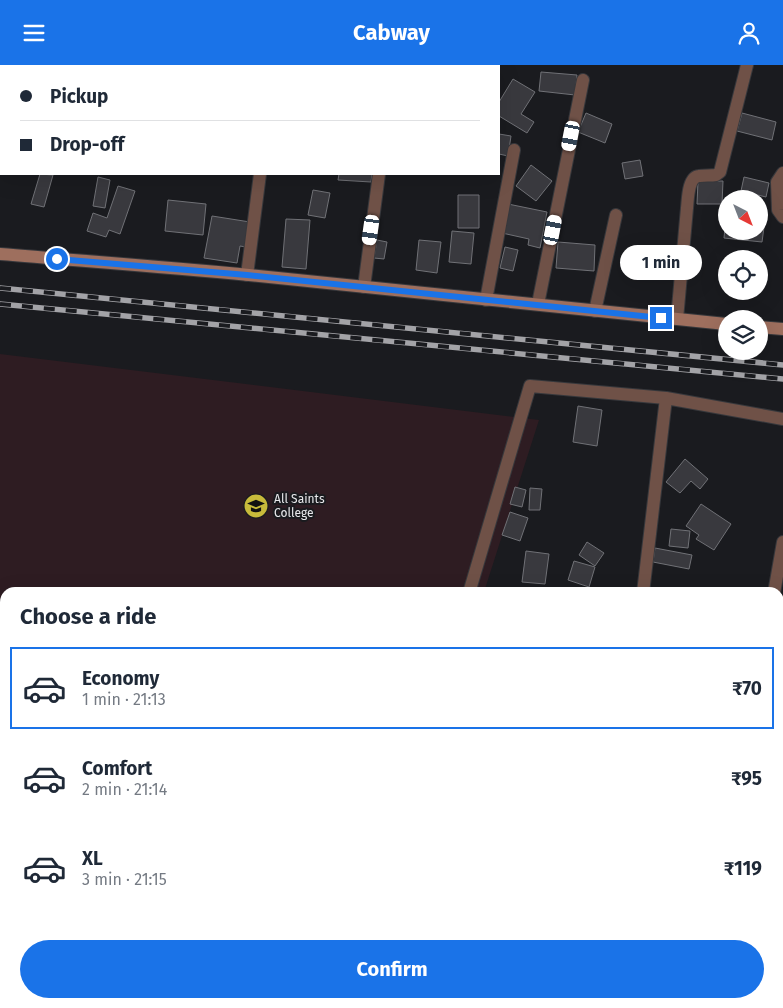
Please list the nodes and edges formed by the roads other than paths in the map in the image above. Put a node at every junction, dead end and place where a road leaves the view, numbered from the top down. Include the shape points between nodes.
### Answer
1 (747, 65) edge
2 (583, 80) dead end
3 (514, 150) dead end
4 (783, 173) edge
5 (260, 175) edge
6 (379, 175) edge
7 (616, 215) dead end
8 (783, 217) edge
9 (0, 254) edge
10 (247, 275) junction
11 (364, 287) junction
12 (486, 300) junction
13 (538, 304) junction
14 (596, 311) junction
15 (677, 319) junction
16 (718, 323) edge
17 (768, 328) edge
18 (783, 329) edge
19 (666, 397) junction
20 (783, 419) edge
21 (783, 542) edge
22 (471, 587) edge
23 (644, 587) edge
24 (775, 587) edge

1 - 15 street via 720,172 697,175 692,179 688,193
2 - 13 street
3 - 12 street
4 - 8 street via 777,182 778,210
5 - 10 street
6 - 11 street
7 - 14 street
9 - 10 main road
10 - 11 main road
11 - 12 main road
12 - 13 main road
13 - 14 main road
14 - 15 main road
15 - 16 main road
17 - 18 main road
19 - 20 street
19 - 22 street via 530,386
19 - 23 street
21 - 24 street

